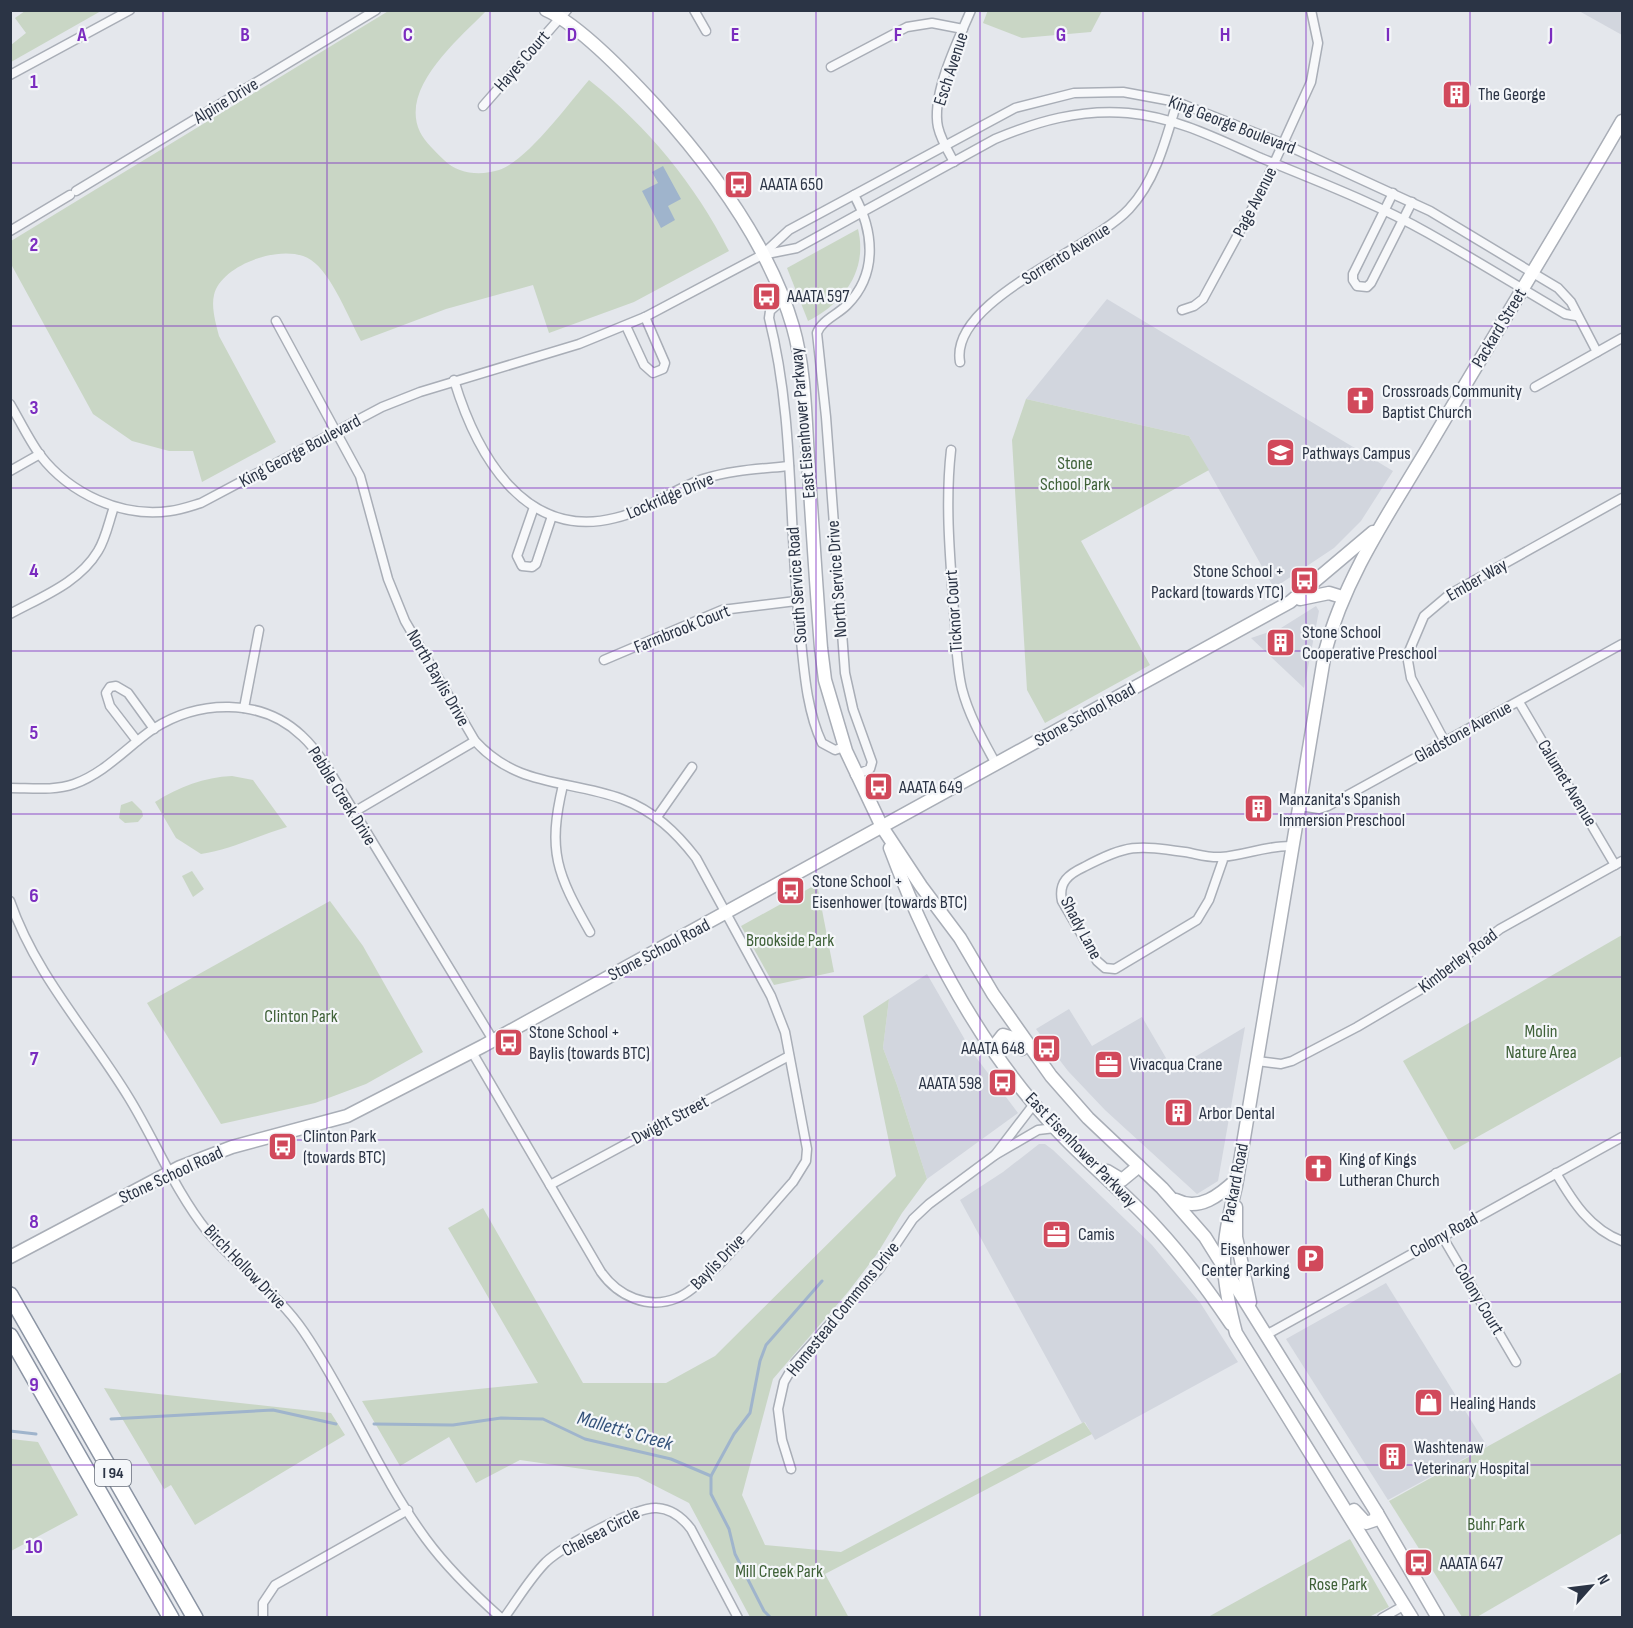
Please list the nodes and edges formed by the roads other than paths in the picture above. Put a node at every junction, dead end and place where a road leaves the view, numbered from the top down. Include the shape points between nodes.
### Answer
1 (130, 10) edge
2 (375, 10) edge
3 (546, 10) edge
4 (694, 10) edge
5 (971, 10) edge
6 (1311, 10) edge
7 (562, 13) edge
8 (963, 29) junction
9 (706, 31) dead end
10 (831, 67) dead end
11 (10, 75) edge
12 (1177, 102) junction
13 (483, 106) dead end
14 (1171, 121) junction
15 (1623, 122) edge
16 (945, 144) junction
17 (1284, 144) junction
18 (954, 162) junction
19 (1275, 163) junction
20 (1393, 193) junction
21 (854, 195) junction
22 (1412, 202) junction
23 (1384, 210) junction
24 (863, 211) junction
25 (1403, 220) junction
26 (10, 231) edge
27 (762, 255) junction
28 (1533, 272) junction
29 (1522, 289) junction
30 (783, 299) junction
31 (1182, 310) dead end
32 (1576, 316) junction
33 (645, 317) junction
34 (276, 321) dead end
35 (626, 326) junction
36 (1623, 338) edge
37 (1597, 352) junction
38 (960, 363) dead end
39 (454, 380) junction
40 (1535, 387) dead end
41 (10, 404) edge
42 (336, 431) junction
43 (951, 450) dead end
44 (40, 454) junction
45 (789, 466) junction
46 (10, 471) edge
47 (1623, 498) edge
48 (114, 507) junction
49 (534, 507) junction
50 (552, 516) junction
51 (1380, 526) junction
52 (1342, 597) junction
53 (796, 601) junction
54 (1290, 602) junction
55 (10, 614) edge
56 (259, 630) dead end
57 (1623, 644) edge
58 (604, 660) dead end
59 (1519, 702) junction
60 (244, 708) junction
61 (154, 729) junction
62 (137, 741) junction
63 (476, 741) junction
64 (1445, 742) junction
65 (844, 747) junction
66 (996, 764) junction
67 (692, 766) dead end
68 (855, 775) junction
69 (564, 785) junction
70 (10, 788) edge
71 (1300, 806) junction
72 (354, 812) junction
73 (657, 818) junction
74 (882, 827) junction
75 (1293, 846) junction
76 (1224, 857) junction
77 (1619, 863) edge
78 (10, 901) edge
79 (727, 913) junction
80 (590, 932) dead end
81 (493, 1040) junction
82 (992, 1048) junction
83 (472, 1052) junction
84 (789, 1056) junction
85 (1257, 1061) junction
86 (1051, 1076) junction
87 (1034, 1104) junction
88 (1055, 1128) junction
89 (1623, 1137) edge
90 (995, 1155) junction
91 (1081, 1155) junction
92 (1139, 1166) junction
93 (170, 1172) junction
94 (1556, 1173) junction
95 (1237, 1183) junction
96 (550, 1185) junction
97 (1171, 1197) junction
98 (1442, 1236) junction
99 (1623, 1241) edge
100 (13, 1256) edge
101 (1222, 1263) junction
102 (10, 1295) edge
103 (1254, 1315) junction
104 (1236, 1333) junction
105 (1266, 1335) junction
106 (10, 1336) edge
107 (1516, 1362) dead end
108 (1314, 1458) junction
109 (791, 1469) dead end
110 (408, 1510) junction
111 (1377, 1513) junction
112 (1369, 1546) junction
113 (1405, 1605) junction
114 (171, 1617) edge
115 (195, 1617) edge
116 (263, 1617) edge
117 (502, 1617) edge
118 (738, 1617) edge
119 (1382, 1617) edge
120 (1412, 1617) edge
121 (1420, 1617) edge
122 (1438, 1617) edge

1 - 11 street
2 - 26 street, Alpine Drive
3 - 7 main road, East Eisenhower Parkway
4 - 9 street
5 - 8 street, Esch Avenue
6 - 17 street, Page Avenue via 1318,43 1316,62
7 - 13 street, Hayes Court
7 - 27 main road, East Eisenhower Parkway via 678,130 715,177
8 - 10 street via 932,22 907,27
8 - 16 street, Esch Avenue via 941,88 937,111 937,125
12 - 14 street, Sorrento Avenue
12 - 16 street, King George Boulevard via 1124,92 1074,93 1015,108
12 - 17 street, King George Boulevard
14 - 18 street, King George Boulevard via 1126,113 1063,116 1028,126
14 - 19 street, King George Boulevard
14 - 38 street, Sorrento Avenue via 1148,183 1130,208 1102,232 986,307 964,336 958,351
15 - 28 main road, Packard Street
16 - 18 street, Esch Avenue
16 - 21 street, King George Boulevard
17 - 19 street, Page Avenue
17 - 20 street, King George Boulevard
18 - 24 street, King George Boulevard
19 - 23 street, King George Boulevard
19 - 31 street, Page Avenue via 1203,299
20 - 22 street, King George Boulevard
20 - 23 street
21 - 24 street
21 - 27 street, King George Boulevard via 789,230
22 - 25 street
22 - 28 street, King George Boulevard
23 - 25 street, King George Boulevard
23 - 25 street via 1353,274 1357,286 1367,287 1371,283
24 - 27 street, King George Boulevard via 797,248
24 - 68 street, North Service Drive via 870,245 866,274 847,305 821,325 817,333 845,673 872,762 870,769
25 - 29 street, King George Boulevard
27 - 30 main road, East Eisenhower Parkway
27 - 33 street, King George Boulevard
28 - 29 main road, Packard Street
28 - 32 street, King George Boulevard via 1566,295
29 - 32 street, King George Boulevard via 1565,314
29 - 51 main road, Packard Street
30 - 45 street, South Service Road via 770,311 769,318 783,388
30 - 65 main road, East Eisenhower Parkway via 802,376 825,680
32 - 37 street, King George Boulevard
33 - 35 street, King George Boulevard
33 - 35 street via 665,363 658,373 644,365
34 - 42 street, North Baylis Drive
35 - 39 street, King George Boulevard via 579,344
36 - 37 street
37 - 40 street
39 - 42 street, King George Boulevard via 382,407
39 - 49 street, Lockridge Drive via 478,444 500,476
41 - 44 street, King George Boulevard
42 - 48 street, King George Boulevard via 201,503 170,511
42 - 63 street, North Baylis Drive via 367,495 395,599
43 - 66 street, Ticknor Court via 948,476 958,662 971,714
44 - 46 street
44 - 48 street, King George Boulevard via 63,478
45 - 50 street, Lockridge Drive via 703,479 617,518 576,523
45 - 53 street, South Service Road
47 - 64 street, Ember Way via 1450,594 1424,616 1408,662 1411,678
48 - 55 street via 99,550 88,565 61,586
49 - 50 street, Lockridge Drive
49 - 50 street via 517,556 522,566 536,564
51 - 52 main road, Packard Street
51 - 54 main road
52 - 54 main road via 1316,594
52 - 71 main road, Packard Road via 1325,652
53 - 58 street, Farmbrook Court via 722,610
53 - 65 street, South Service Road via 805,678 818,735 827,748
54 - 66 main road, Stone School Road
56 - 60 street
57 - 59 street, Gladstone Avenue
59 - 64 street, Gladstone Avenue
59 - 77 street, Calumet Avenue
60 - 61 street, Pebble Creek Drive via 198,709
60 - 72 street, Pebble Creek Drive via 276,718 302,735
61 - 62 street, Pebble Creek Drive
61 - 62 street via 128,693 110,687 106,693 110,706
62 - 70 street, Pebble Creek Drive via 104,768 73,784
63 - 69 street, North Baylis Drive via 512,771
63 - 72 street
64 - 71 street, Gladstone Avenue via 1328,807
65 - 68 main road, East Eisenhower Parkway
66 - 74 main road, Stone School Road
67 - 73 street
68 - 74 main road, East Eisenhower Parkway
69 - 73 street, North Baylis Drive via 621,799
69 - 80 street via 556,815 556,858 562,879
71 - 75 main road, Packard Road
72 - 81 street, Pebble Creek Drive
73 - 79 street, North Baylis Drive via 680,836
74 - 79 main road, Stone School Road
74 - 82 main road, East Eisenhower Parkway via 922,928
74 - 86 main road, East Eisenhower Parkway
75 - 76 street, Shady Lane via 1275,845
75 - 85 main road, Packard Road
76 - 76 street, Shady Lane via 1140,847 1116,850 1071,873 1063,882 1062,901 1097,961 1105,968 1115,969 1197,920 1209,900
77 - 85 street, Kimberley Road via 1500,929 1448,972 1358,1027 1292,1061
78 - 93 street, Birch Hollow Drive via 50,984 104,1059
79 - 81 main road, Stone School Road
79 - 84 street, Baylis Drive via 780,1014
81 - 83 main road, Stone School Road
82 - 86 main road via 999,1037 1010,1035 1035,1066
82 - 87 main road, East Eisenhower Parkway
83 - 93 main road, Stone School Road via 347,1116 232,1147
83 - 96 street, Baylis Drive
84 - 96 street, Dwight Street
84 - 96 street, Baylis Drive via 806,1138 806,1161 793,1182 688,1292 676,1299 652,1303 623,1294 608,1282
85 - 95 main road, Packard Road
86 - 92 main road, East Eisenhower Parkway
87 - 88 main road, East Eisenhower Parkway
87 - 90 street, Homestead Commons Drive
88 - 90 street, Homestead Commons Drive via 1038,1130
88 - 91 main road, East Eisenhower Parkway
89 - 94 street, Colony Road
90 - 109 street, Homestead Commons Drive via 913,1219 880,1268 795,1363 784,1382 778,1409
91 - 92 main road via 1117,1179 1127,1178
91 - 104 main road, East Eisenhower Parkway via 1187,1262
92 - 97 main road, East Eisenhower Parkway
93 - 100 main road, Stone School Road
93 - 110 street, Birch Hollow Drive via 208,1231 300,1326
94 - 98 street, Colony Road
94 - 99 street via 1578,1208 1595,1226
95 - 97 main road via 1199,1204 1186,1206
95 - 101 main road, Packard Road
95 - 103 main road via 1236,1237
97 - 101 main road, East Eisenhower Parkway
98 - 105 street, Colony Road
98 - 107 street, Colony Court
101 - 103 main road, East Eisenhower Parkway
101 - 104 main road, Packard Road
102 - 115 highway, I 94
103 - 105 main road
104 - 108 main road, Packard Road
105 - 111 main road
106 - 114 highway, I 94
108 - 111 main road via 1334,1477 1361,1520 1372,1522
108 - 112 main road, Packard Road
110 - 116 street via 275,1585 263,1603
110 - 117 street, Birch Hollow Drive via 449,1569
111 - 122 main road
112 - 113 main road, Packard Road
112 - 121 main road via 1389,1566
113 - 119 street
113 - 120 main road, Packard Road
117 - 118 street, Chelsea Circle via 555,1555 633,1512 657,1508 682,1518 691,1529

